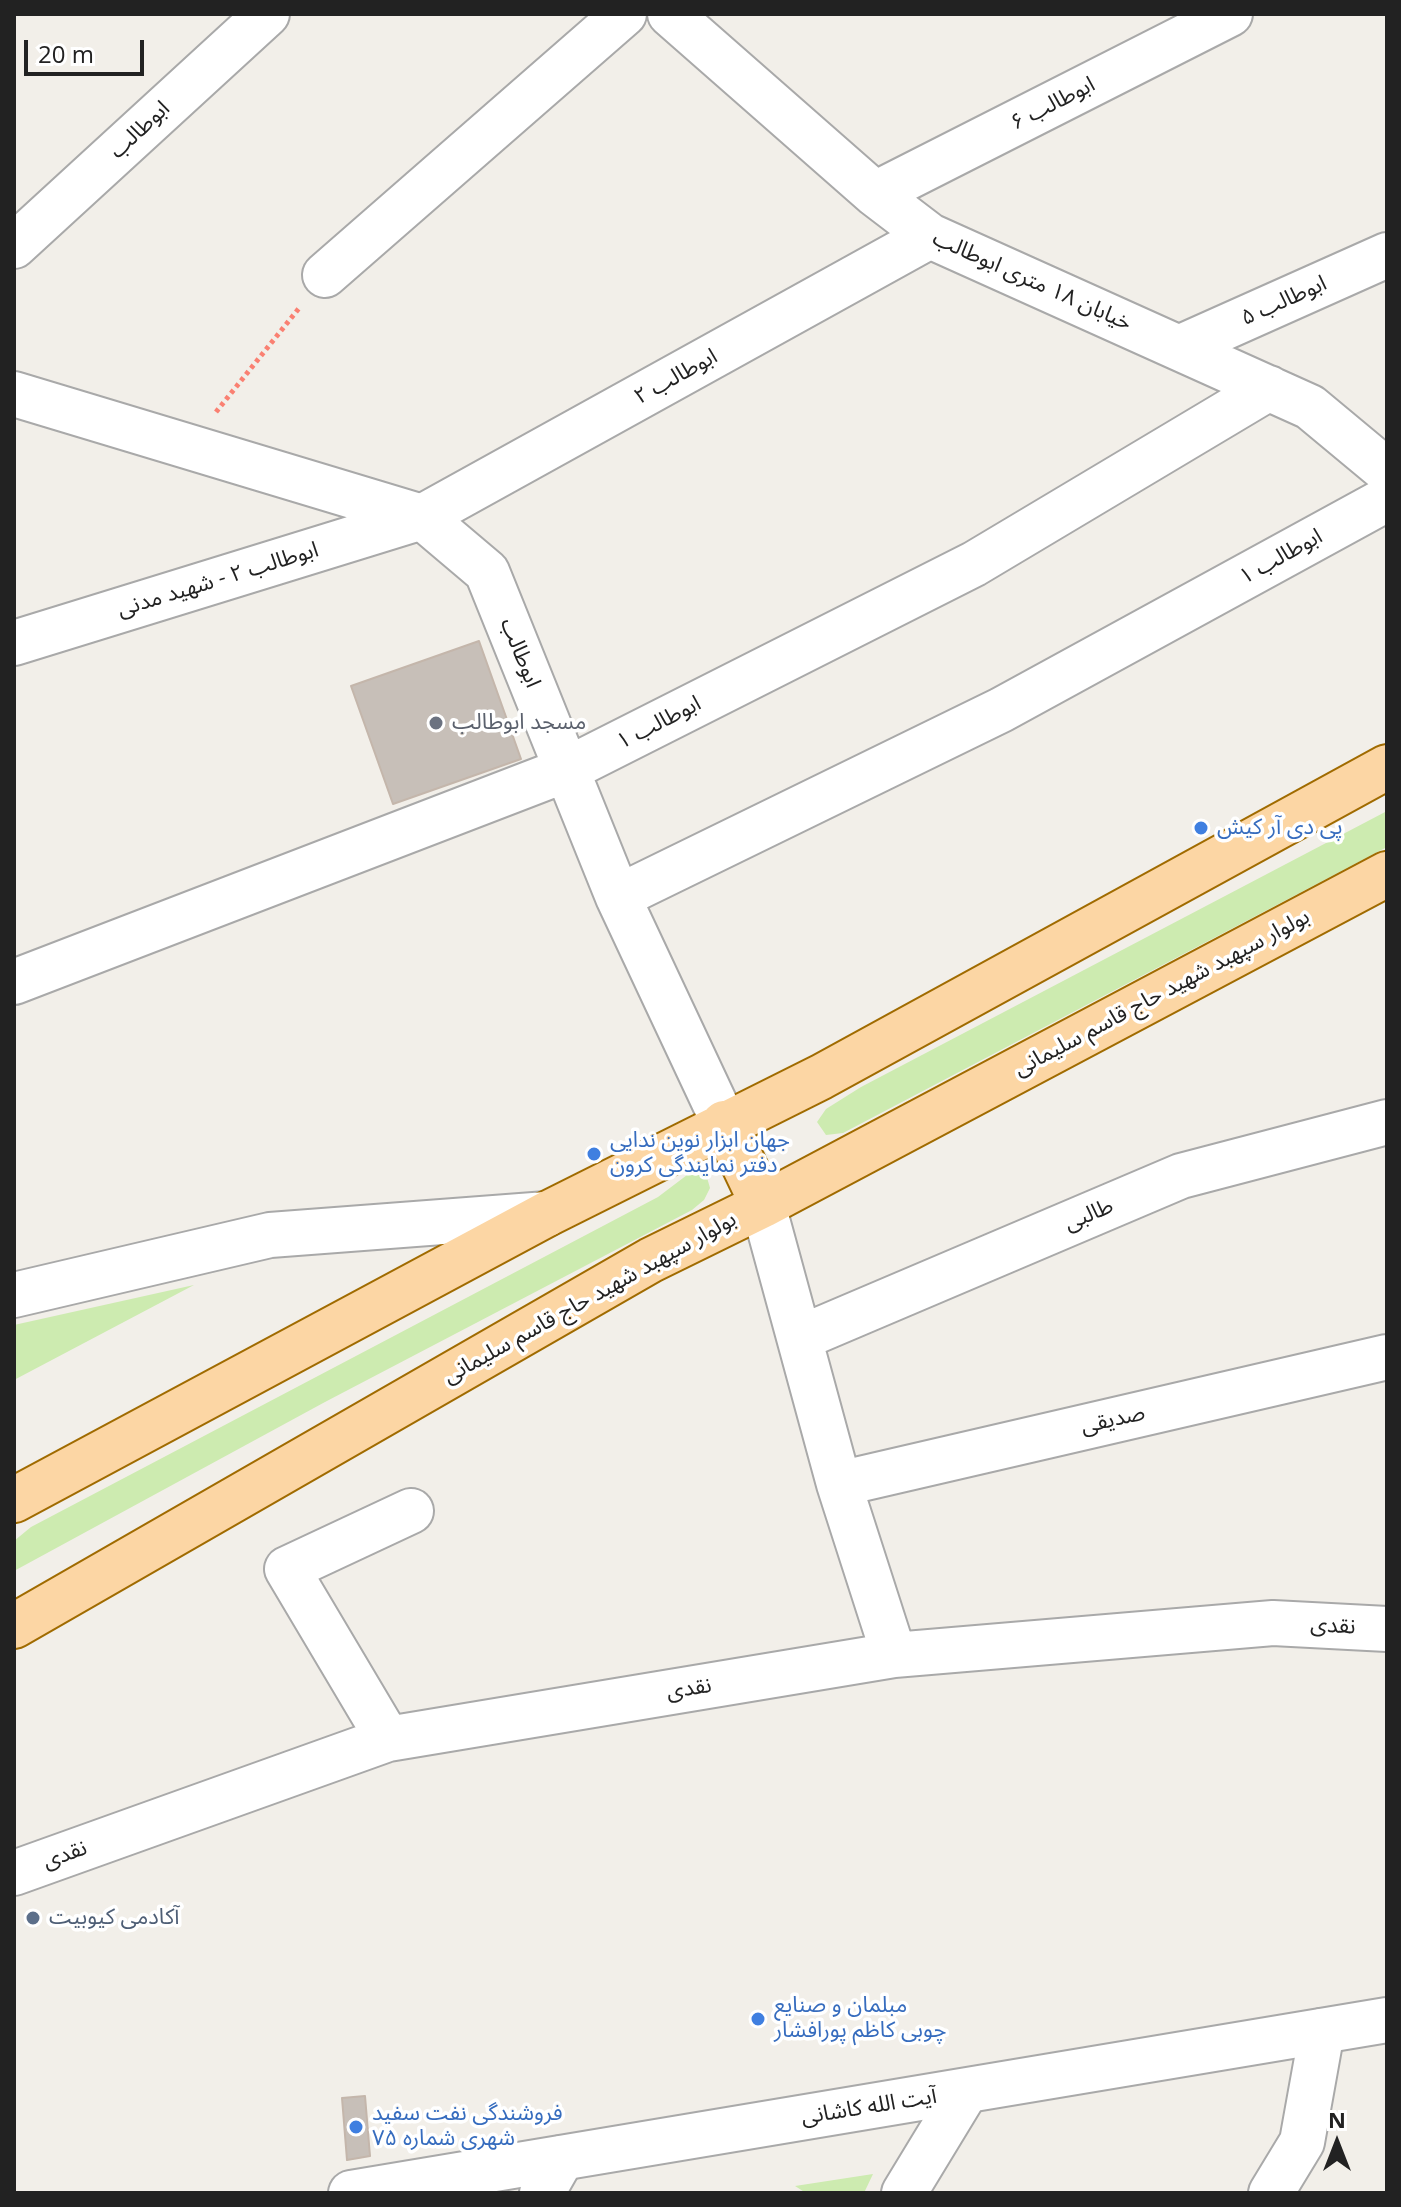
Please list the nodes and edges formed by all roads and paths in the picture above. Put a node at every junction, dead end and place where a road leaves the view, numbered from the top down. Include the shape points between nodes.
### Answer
1 (267, 14) edge
2 (624, 14) edge
3 (670, 14) edge
4 (1230, 14) edge
5 (875, 194) junction
6 (930, 236) junction
7 (14, 246) edge
8 (1387, 255) edge
9 (325, 275) joint
10 (1181, 347) junction
11 (1269, 388) junction
12 (14, 394) edge
13 (189, 445) junction
14 (1387, 471) edge
15 (1387, 499) edge
16 (422, 517) junction
17 (14, 643) edge
18 (1387, 767) edge
19 (568, 769) junction
20 (1387, 874) edge
21 (618, 897) junction
22 (14, 982) edge
23 (1387, 1122) edge
24 (724, 1123) junction
25 (763, 1205) junction
26 (547, 1214) junction
27 (14, 1295) edge
28 (800, 1338) junction
29 (1387, 1357) edge
30 (839, 1484) junction
31 (14, 1500) edge
32 (411, 1511) dead end
33 (14, 1626) edge
34 (1387, 1629) edge
35 (894, 1655) junction
36 (388, 1739) junction
37 (14, 1873) edge
38 (1387, 2020) edge
39 (1322, 2031) junction
40 (966, 2091) junction
41 (552, 2175) edge
42 (351, 2193) edge
43 (904, 2193) edge
44 (1271, 2193) edge

1 - 7 street, ابوطالب
2 - 9 street
3 - 5 street, خیابان ۱۸ متری ابوطالب
4 - 5 street, ابوطالب ۶
5 - 6 street, خیابان ۱۸ متری ابوطالب
6 - 10 street, خیابان ۱۸ متری ابوطالب
6 - 16 street, ابوطالب ۲
8 - 10 street, ابوطالب ۵
9 - 13 path
10 - 11 street, خیابان ۱۸ متری ابوطالب
11 - 14 street, خیابان ۱۸ متری ابوطالب via 1310,407
11 - 19 street, ابوطالب ۱ via 974,564
12 - 13 street, ابوطالب
13 - 16 street, ابوطالب
15 - 21 street, ابوطالب ۱ via 1001,710
16 - 17 street, ابوطالب ۲ - شهید مدنی
16 - 19 street, ابوطالب via 487,572
18 - 24 main road via 835,1069
19 - 21 street, ابوطالب
19 - 22 street, ابوطالب ۱
20 - 25 main road, بولوار سپهبد شهید حاج قاسم سلیمانی
21 - 24 street, ابوطالب
23 - 28 street, طالبی via 1181,1176
24 - 25 main road
24 - 26 main road
25 - 28 street
25 - 33 main road, بولوار سپهبد شهید حاج قاسم سلیمانی via 651,1260
26 - 27 street via 270,1235
26 - 31 main road
28 - 30 street
29 - 30 street, صدیقی
30 - 35 street
32 - 36 street via 287,1569
34 - 35 street, نقدی via 1273,1623
35 - 36 street, نقدی
36 - 37 street, نقدی
38 - 39 street, آیت الله کاشانی
39 - 40 street, آیت الله کاشانی
39 - 44 street via 1302,2142
40 - 41 street, آیت الله کاشانی
40 - 43 street
41 - 42 street, آیت الله کاشانی

